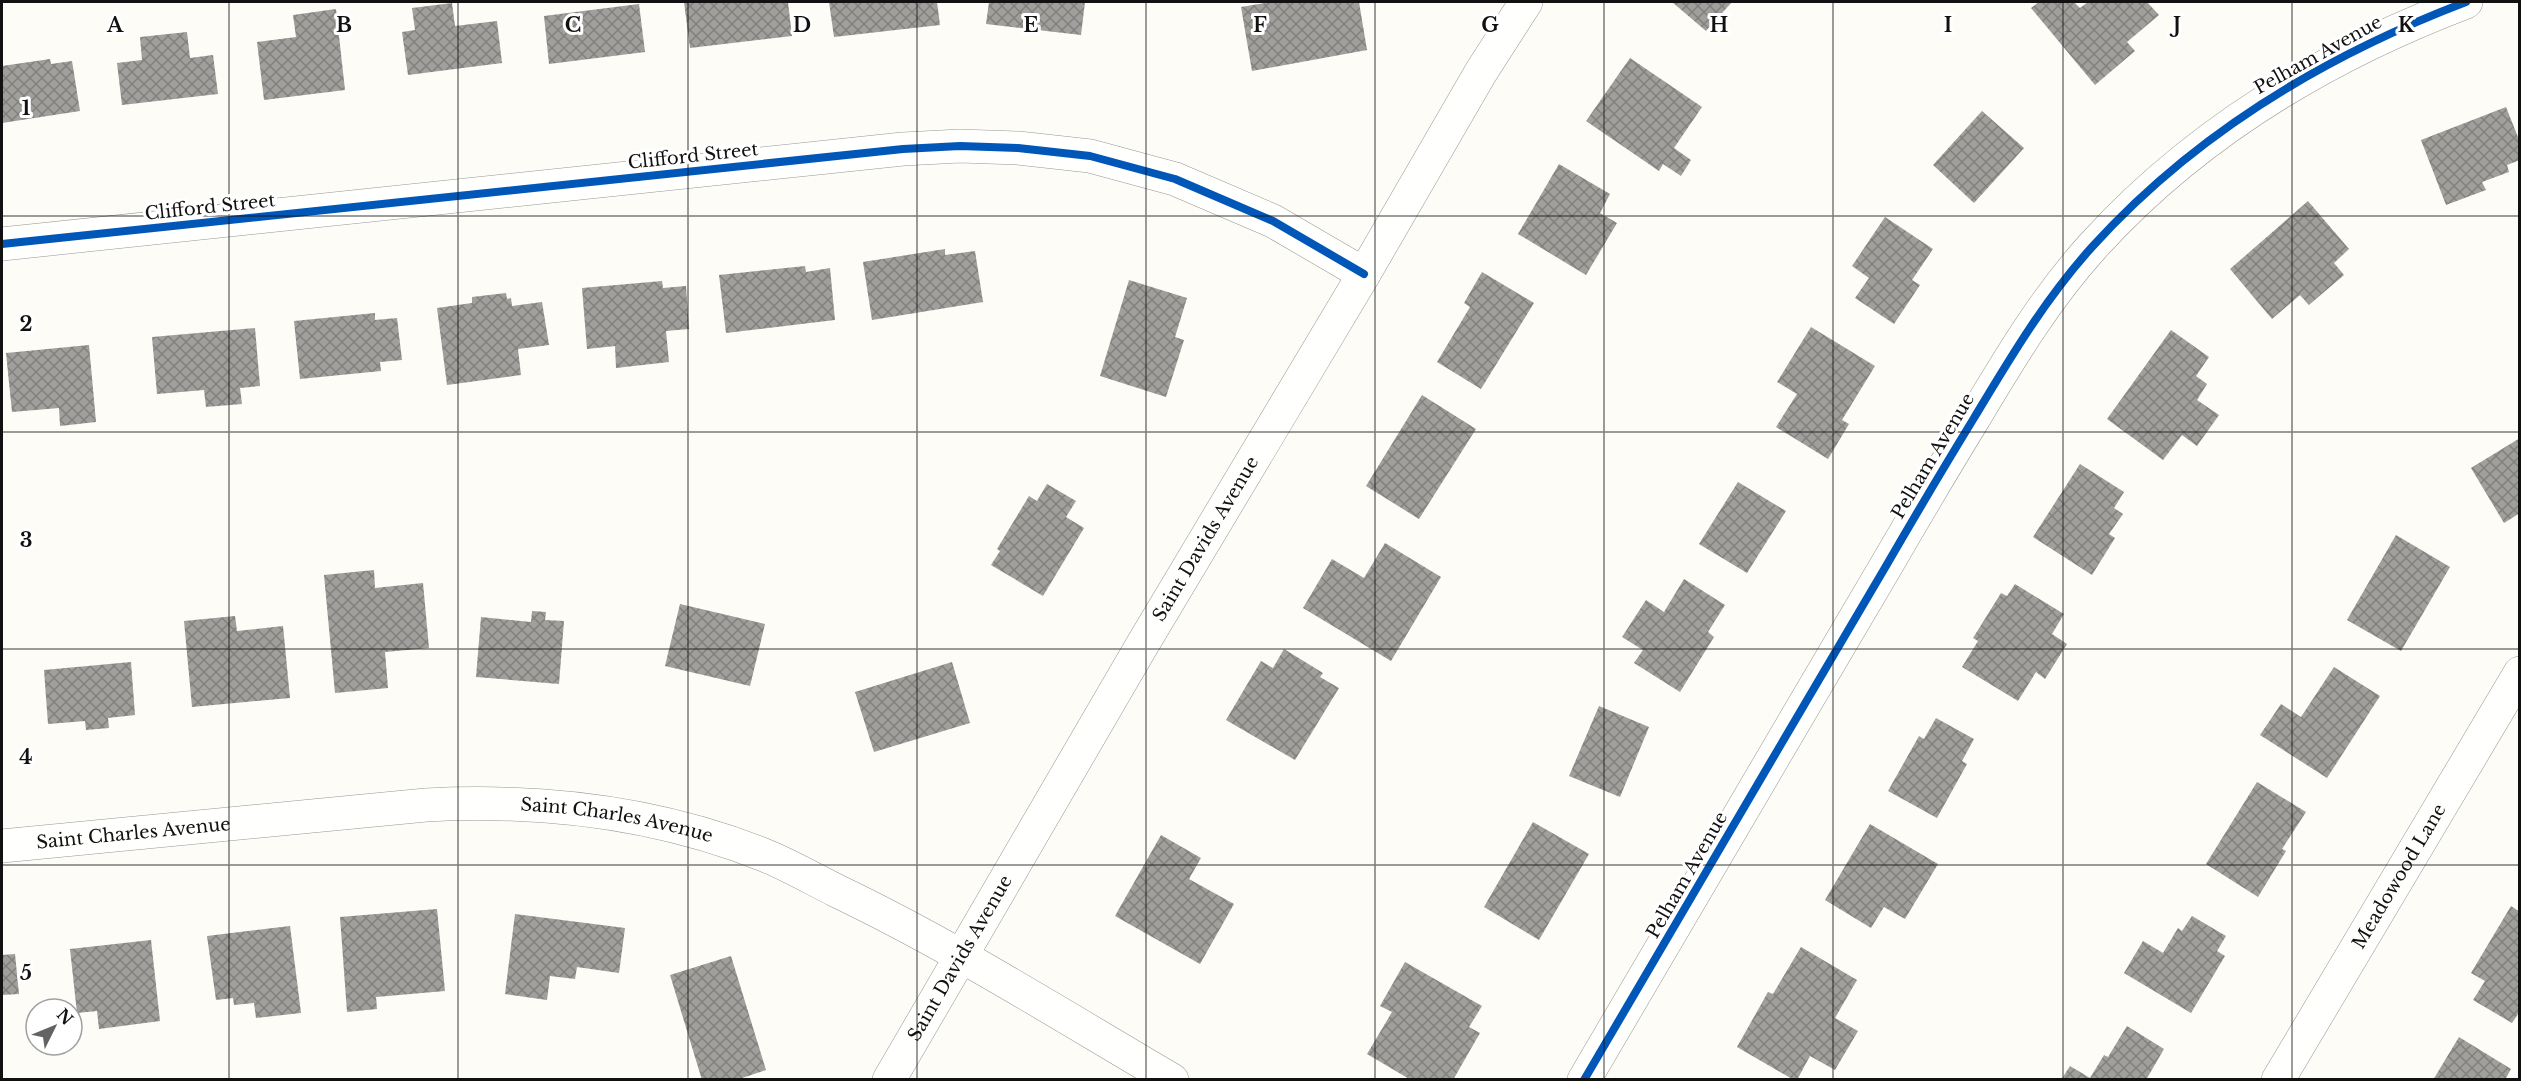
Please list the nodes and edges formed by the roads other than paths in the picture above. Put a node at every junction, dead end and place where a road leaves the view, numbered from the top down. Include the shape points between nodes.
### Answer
1 (1526, 2) edge
2 (2466, 2) edge
3 (2, 244) edge
4 (1364, 274) junction
5 (2520, 673) edge
6 (2, 846) edge
7 (962, 957) junction
8 (889, 1080) edge
9 (1172, 1080) edge
10 (1584, 1080) edge
11 (2278, 1080) edge

1 - 4 street, Saint Davids Avenue
2 - 10 street, Pelham Avenue via 2361,45 2260,104 2155,184 2058,286 2026,330
3 - 4 street, Clifford Street via 891,150 960,146 1090,156 1175,179 1273,221
4 - 7 street, Saint Davids Avenue
5 - 11 street, Meadowood Lane
6 - 7 street, Saint Charles Avenue via 426,805 479,802 587,809 692,831 764,855 892,917
7 - 8 street, Saint Davids Avenue
7 - 9 street, Saint Charles Avenue

